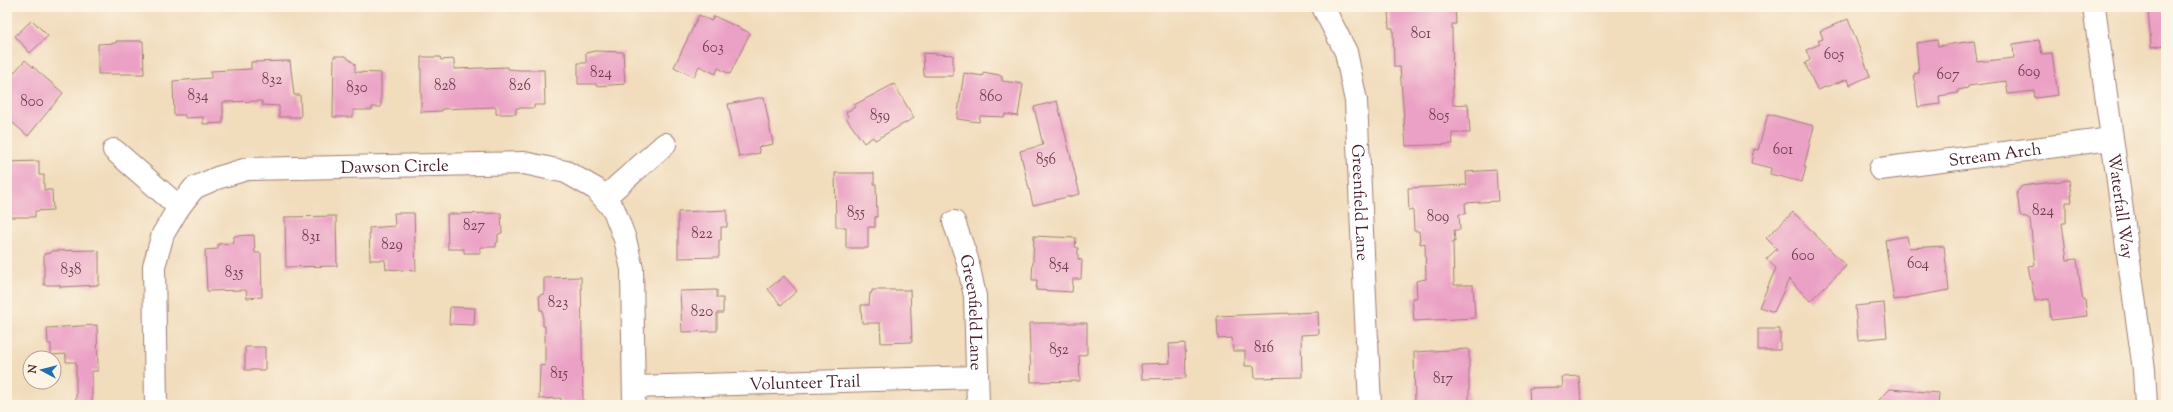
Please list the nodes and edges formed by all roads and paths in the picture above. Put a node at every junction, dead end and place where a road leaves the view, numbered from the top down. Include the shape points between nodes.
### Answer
1 (1323, 7) edge
2 (2094, 7) edge
3 (2111, 139) junction
4 (665, 144) dead end
5 (114, 150) dead end
6 (1880, 169) dead end
7 (604, 198) junction
8 (179, 206) junction
9 (954, 222) dead end
10 (977, 377) junction
11 (634, 396) edge
12 (156, 405) edge
13 (978, 405) edge
14 (1370, 405) edge
15 (2146, 405) edge

1 - 14 street, Greenfield Lane via 1346,52 1356,102
2 - 3 street, Waterfall Way
3 - 6 street, Stream Arch
3 - 15 street, Waterfall Way via 2144,370
4 - 7 street
5 - 8 street
7 - 8 street, Dawson Circle via 596,190 566,172 524,163 247,169 194,188
7 - 11 street, Dawson Circle via 614,210 625,239 632,269
8 - 12 street, Dawson Circle via 163,234 154,266
9 - 10 street, Greenfield Lane via 976,296
10 - 11 street, Volunteer Trail
10 - 13 street, Greenfield Lane

